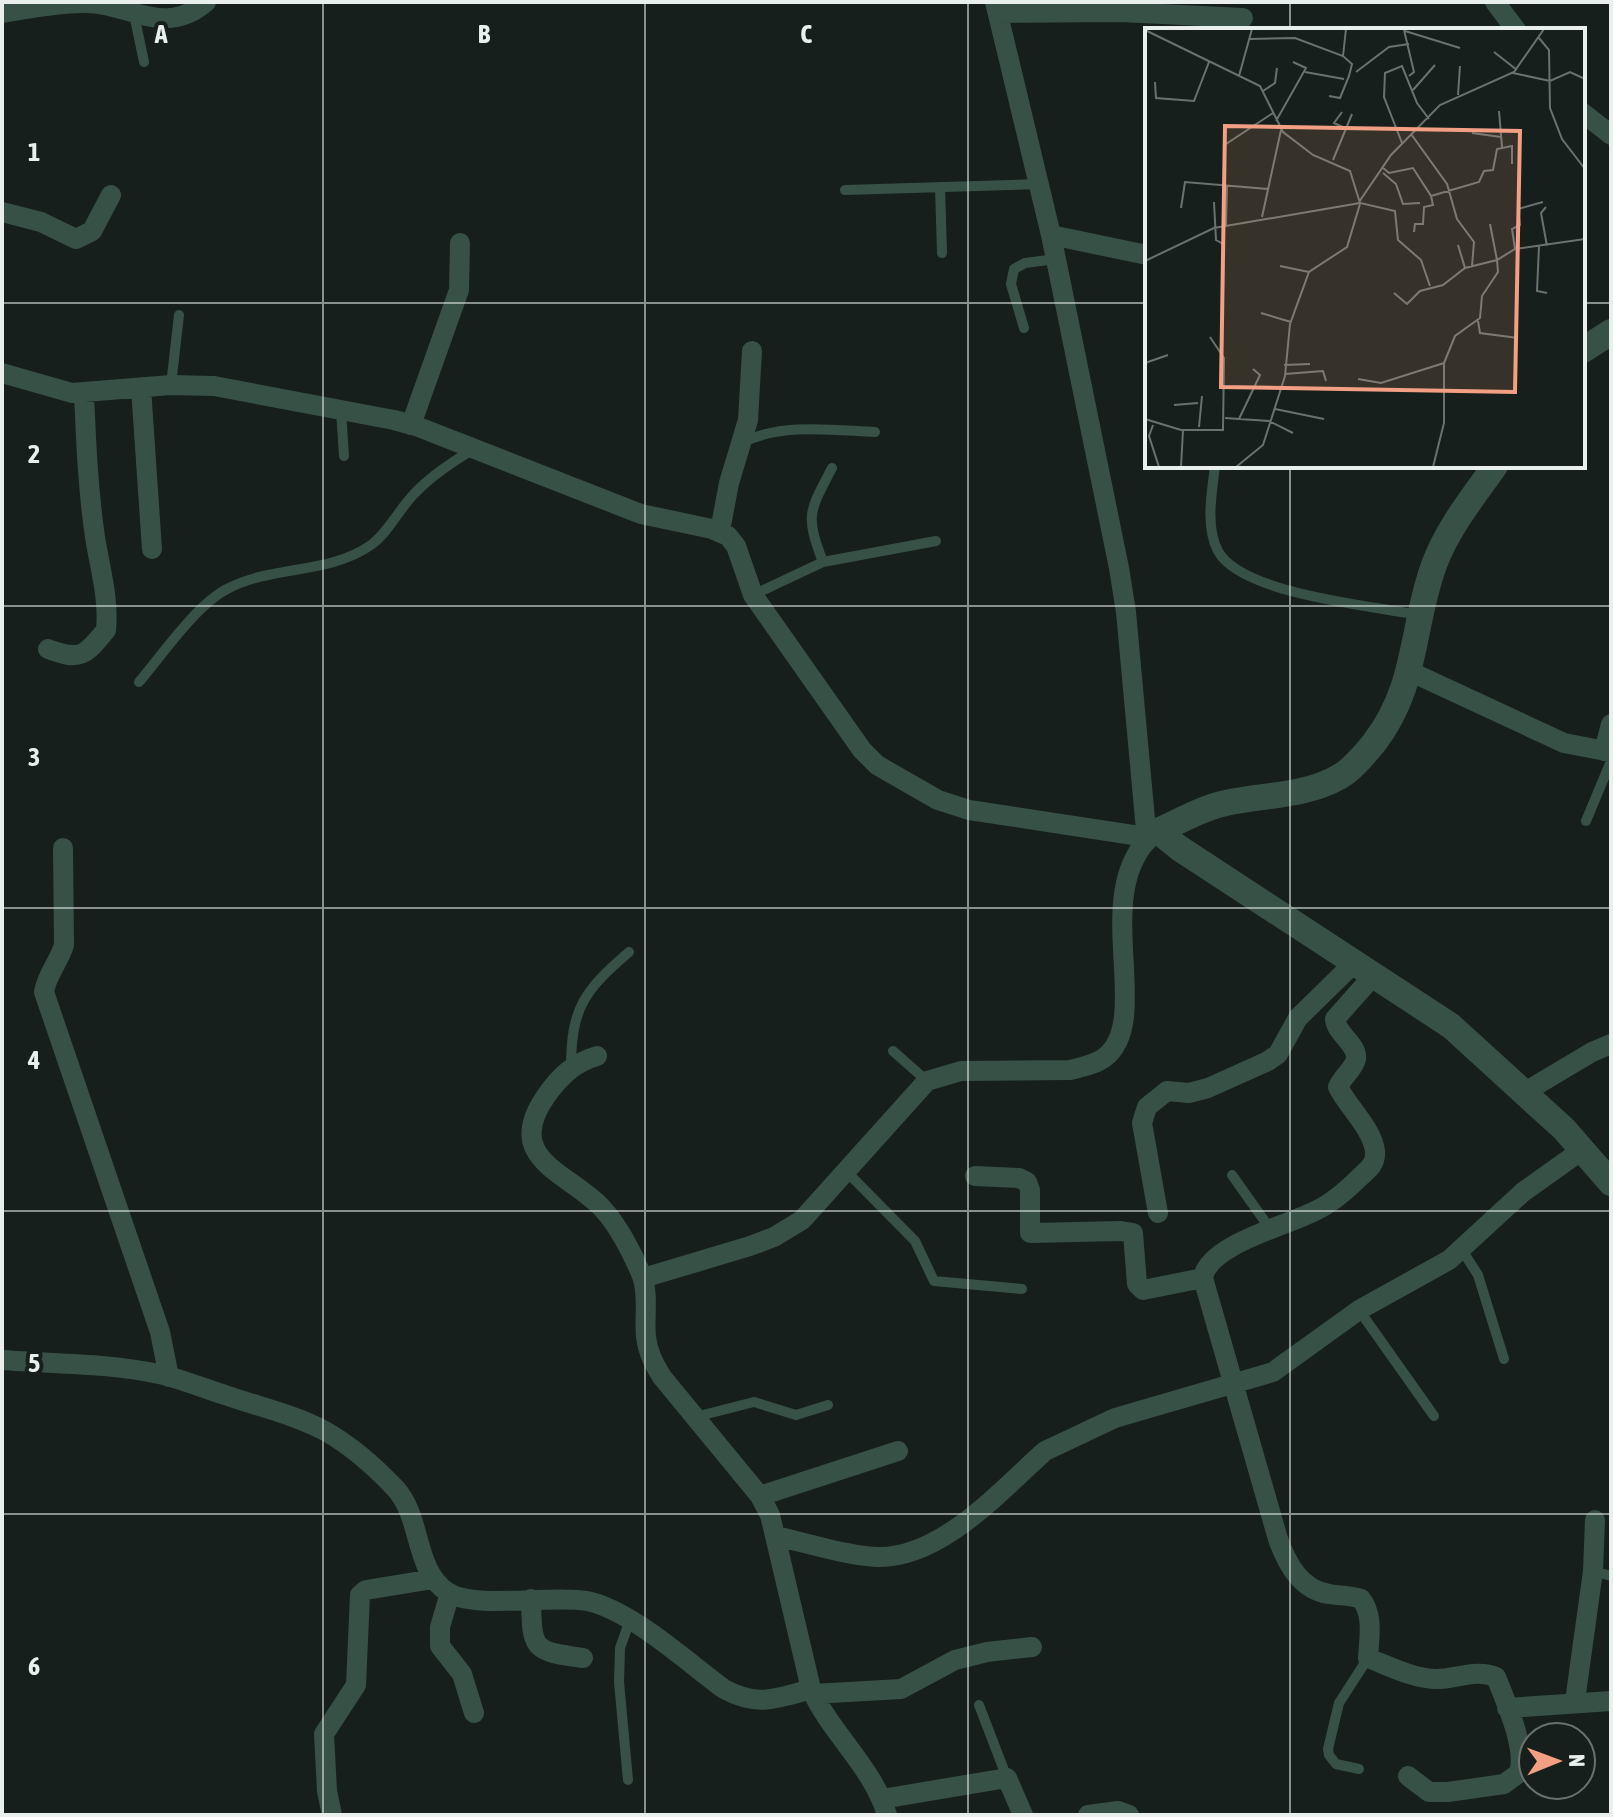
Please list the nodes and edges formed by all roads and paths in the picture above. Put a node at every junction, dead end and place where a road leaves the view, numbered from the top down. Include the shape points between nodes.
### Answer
1 (206, 2) edge
2 (1495, 2) edge
3 (996, 8) edge
4 (2, 13) edge
5 (134, 14) junction
6 (1243, 17) edge
7 (1514, 28) edge
8 (144, 62) dead end
9 (1585, 115) edge
10 (1611, 135) edge
11 (1039, 184) junction
12 (940, 187) junction
13 (845, 190) dead end
14 (111, 195) dead end
15 (2, 212) edge
16 (1051, 235) junction
17 (460, 243) dead end
18 (942, 253) dead end
19 (1145, 255) edge
20 (1056, 259) junction
21 (179, 315) dead end
22 (1024, 328) dead end
23 (752, 351) dead end
24 (2, 373) edge
25 (171, 385) junction
26 (141, 388) junction
27 (84, 393) junction
28 (341, 410) junction
29 (411, 425) junction
30 (875, 432) dead end
31 (741, 442) junction
32 (474, 449) junction
33 (344, 456) dead end
34 (832, 468) dead end
35 (1215, 468) edge
36 (1494, 468) edge
37 (720, 531) junction
38 (936, 541) dead end
39 (152, 549) dead end
40 (823, 562) junction
41 (753, 595) junction
42 (1421, 615) junction
43 (48, 649) dead end
44 (1409, 671) junction
45 (139, 682) dead end
46 (1611, 724) edge
47 (1609, 755) edge
48 (1586, 821) dead end
49 (1150, 836) junction
50 (63, 848) dead end
51 (629, 952) dead end
52 (1364, 968) junction
53 (1611, 1044) edge
54 (893, 1051) dead end
55 (597, 1056) dead end
56 (571, 1068) junction
57 (927, 1081) junction
58 (1525, 1092) junction
59 (1582, 1150) junction
60 (847, 1172) junction
61 (1232, 1175) dead end
62 (975, 1176) dead end
63 (1611, 1183) edge
64 (1158, 1213) dead end
65 (1271, 1230) junction
66 (1462, 1250) junction
67 (643, 1278) junction
68 (1203, 1278) junction
69 (1022, 1289) dead end
70 (1359, 1310) junction
71 (1504, 1359) dead end
72 (2, 1360) edge
73 (164, 1375) junction
74 (1234, 1385) junction
75 (828, 1405) dead end
76 (1434, 1416) dead end
77 (695, 1417) junction
78 (898, 1451) dead end
79 (760, 1496) junction
80 (1595, 1520) dead end
81 (775, 1536) junction
82 (1602, 1574) edge
83 (433, 1579) junction
84 (450, 1593) junction
85 (531, 1599) junction
86 (630, 1620) junction
87 (1032, 1647) dead end
88 (583, 1658) dead end
89 (1368, 1658) junction
90 (812, 1692) junction
91 (1575, 1701) junction
92 (1611, 1701) edge
93 (979, 1705) dead end
94 (1507, 1708) junction
95 (474, 1713) dead end
96 (1359, 1769) dead end
97 (1408, 1776) dead end
98 (1007, 1778) junction
99 (628, 1780) dead end
100 (884, 1807) edge
101 (332, 1815) edge
102 (1023, 1815) edge
103 (1088, 1815) edge
104 (1129, 1815) edge

1 - 5 street via 181,17
2 - 7 street
3 - 6 street
3 - 11 street
4 - 5 street via 85,2
5 - 8 lane
9 - 10 street
11 - 12 lane
11 - 16 street
12 - 13 lane
12 - 18 lane
14 - 15 street via 92,231 76,239
16 - 19 street
16 - 20 street
17 - 29 street via 459,290
20 - 22 lane via 1014,269 1011,284
20 - 49 street via 1126,612
21 - 25 lane
23 - 31 street via 751,404
24 - 27 street
25 - 26 street
25 - 28 street via 214,386
26 - 27 street
26 - 39 street
27 - 43 street via 106,630 83,655 71,658
28 - 29 street
28 - 33 lane
29 - 32 street
30 - 31 lane via 791,429
31 - 37 street
32 - 37 street via 641,514
32 - 45 lane via 412,495 374,543 358,553 228,588 208,602
34 - 40 lane via 810,514
35 - 42 lane via 1213,541 1230,564 1279,589
36 - 42 street via 1443,543
37 - 41 street via 736,546
38 - 40 lane
40 - 41 lane
41 - 49 street via 877,765 938,800 969,810
42 - 44 street
44 - 47 street via 1564,743
44 - 49 street via 1382,732 1344,775 1323,786 1215,806
46 - 47 street
47 - 48 lane
49 - 52 street via 1179,848
49 - 57 street via 1133,863 1122,899 1124,1015 1119,1038 1106,1057 1070,1070 961,1071
50 - 73 street via 64,945 44,992 160,1332
51 - 56 lane via 600,977 577,1012
52 - 58 street via 1451,1026
52 - 64 street via 1298,1018 1278,1054 1268,1061 1208,1088 1167,1091 1147,1107 1142,1123
52 - 65 street via 1335,1019 1356,1060 1338,1087 1373,1140 1373,1165 1317,1210
53 - 58 street
54 - 57 lane
55 - 56 street
56 - 67 street via 536,1111 532,1143 548,1166 610,1218
57 - 60 street
58 - 59 street
59 - 63 street
59 - 66 street via 1523,1192
60 - 67 street via 814,1210 774,1237
60 - 69 lane via 915,1241 934,1281
61 - 65 lane
62 - 68 street via 1027,1182 1030,1233 1133,1233 1137,1284 1143,1290
65 - 68 street via 1233,1246 1210,1263
66 - 70 street
66 - 71 lane via 1478,1275
67 - 77 street via 650,1358
68 - 74 street
70 - 74 street via 1273,1372
70 - 76 lane
72 - 73 street
73 - 83 street via 302,1421 342,1442 407,1503
74 - 81 street via 1115,1418 1059,1443 964,1523 903,1554 848,1553
74 - 89 street via 1284,1557 1310,1588 1361,1599 1366,1605
75 - 77 lane via 796,1415 754,1402
77 - 79 street
78 - 79 street
79 - 81 street
80 - 82 street
81 - 90 street
82 - 91 street
83 - 84 street
83 - 101 street via 360,1595 356,1685 324,1734
84 - 85 street via 471,1600
84 - 95 street via 440,1646 462,1674
85 - 86 street via 588,1602
85 - 88 street via 532,1628 540,1649
86 - 90 street via 738,1697 773,1700
86 - 99 lane via 620,1648 619,1682
87 - 90 street via 955,1660 901,1689
89 - 94 street via 1432,1679 1487,1673 1496,1677
89 - 96 lane via 1339,1703 1328,1749 1336,1764
90 - 100 street
91 - 92 street
91 - 94 street
93 - 98 lane
94 - 97 street via 1521,1760 1519,1773 1511,1780 1429,1792
98 - 100 street
98 - 102 street
103 - 104 street

